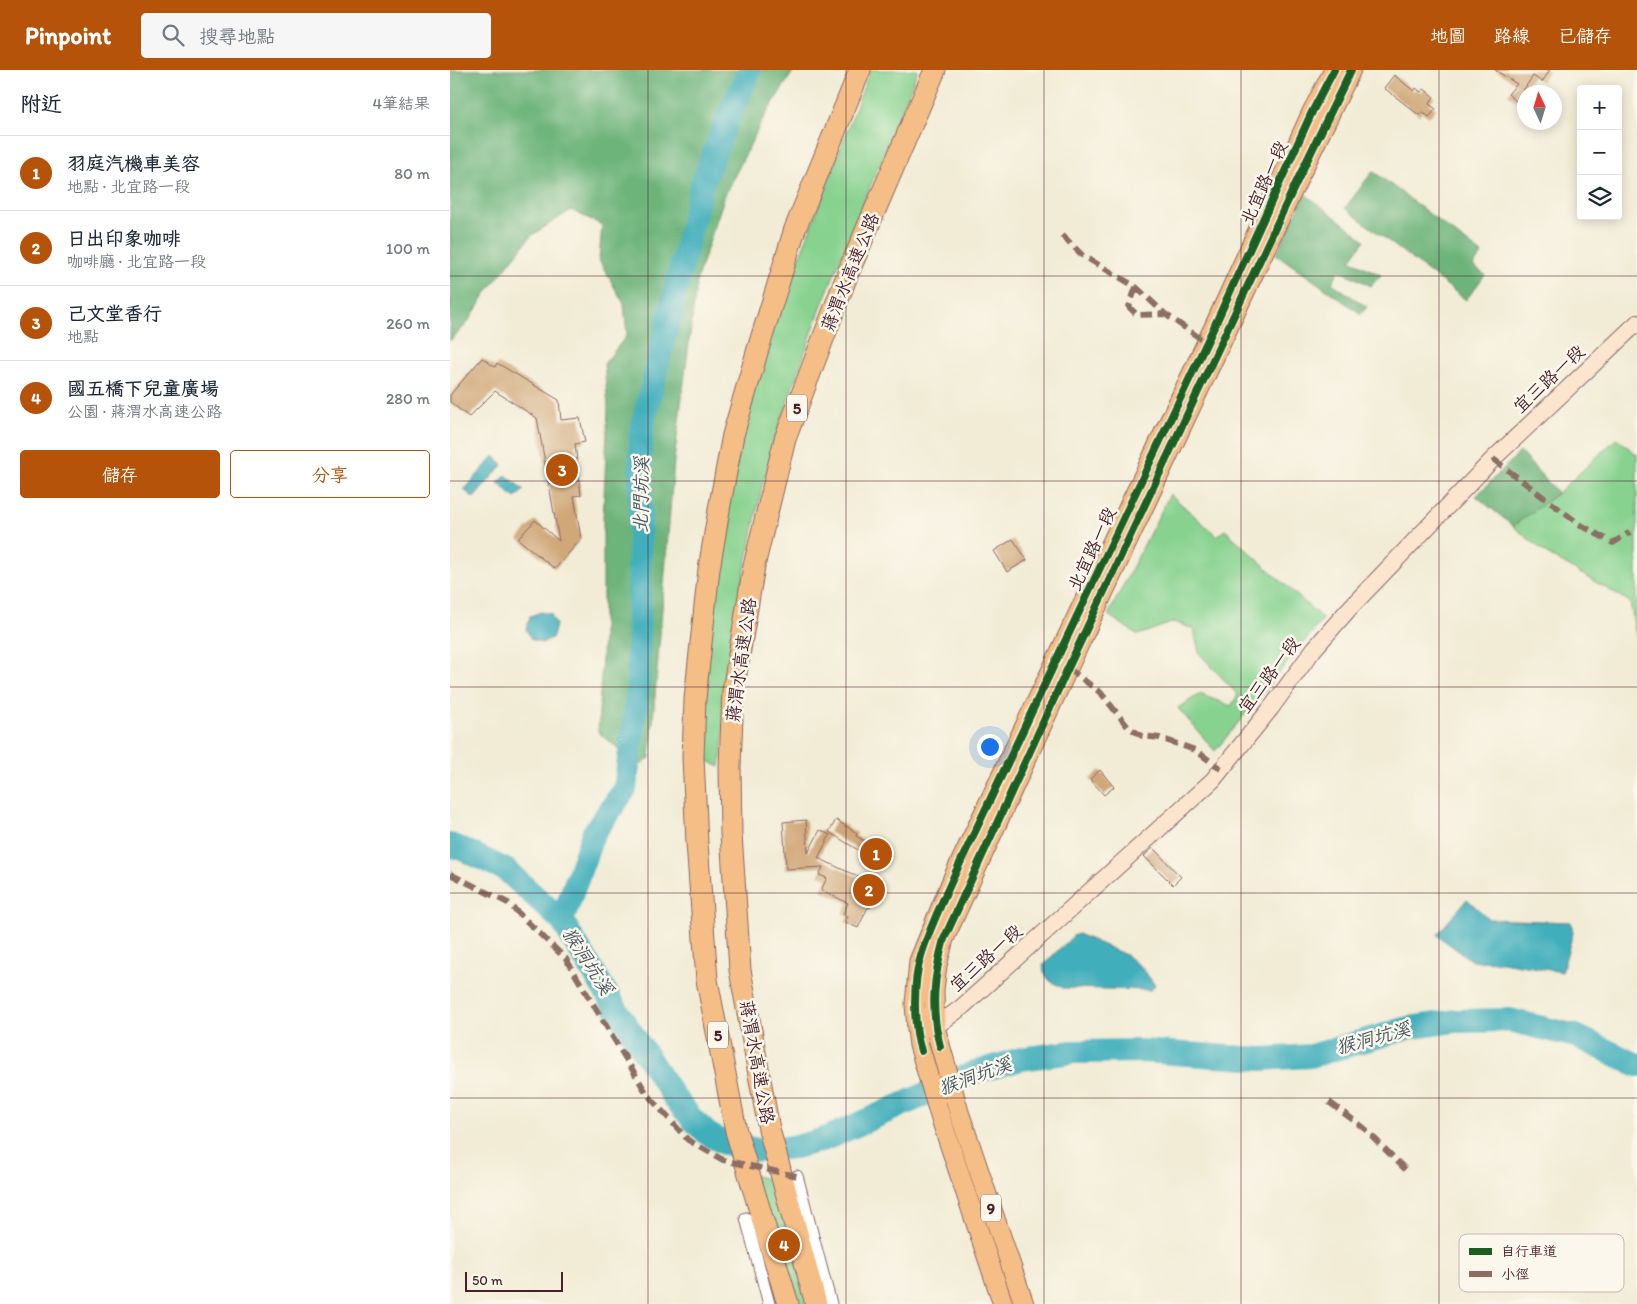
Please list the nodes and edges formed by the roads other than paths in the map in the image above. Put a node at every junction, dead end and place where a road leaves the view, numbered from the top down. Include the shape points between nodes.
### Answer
1 (860, 70) edge
2 (935, 70) edge
3 (1334, 70) edge
4 (1351, 70) edge
5 (1637, 323) edge
6 (926, 1028) junction
7 (797, 1176) dead end
8 (746, 1218) dead end
9 (769, 1304) edge
10 (788, 1304) edge
11 (816, 1304) edge
12 (831, 1304) edge
13 (1003, 1304) edge
14 (1024, 1304) edge

1 - 10 highway, 蔣渭水高速公路 / 5 via 796,229 733,435 710,569 695,699 697,843 708,980 736,1131
2 - 11 highway, 蔣渭水高速公路 / 5 via 848,273 785,439 754,566 734,691 731,834 740,970 769,1129
3 - 6 main road, 北宜路一段 / 9 via 953,878 919,961 916,1004
4 - 6 main road, 北宜路一段 / 9 via 1068,668 944,939
5 - 6 street, 宜三路一段 via 1493,459 1348,610 1212,780 962,1007
6 - 13 main road, 北宜路一段 / 9 via 921,1051
6 - 14 main road, 北宜路一段 / 9 via 940,1046 958,1112
7 - 12 street
8 - 9 street

